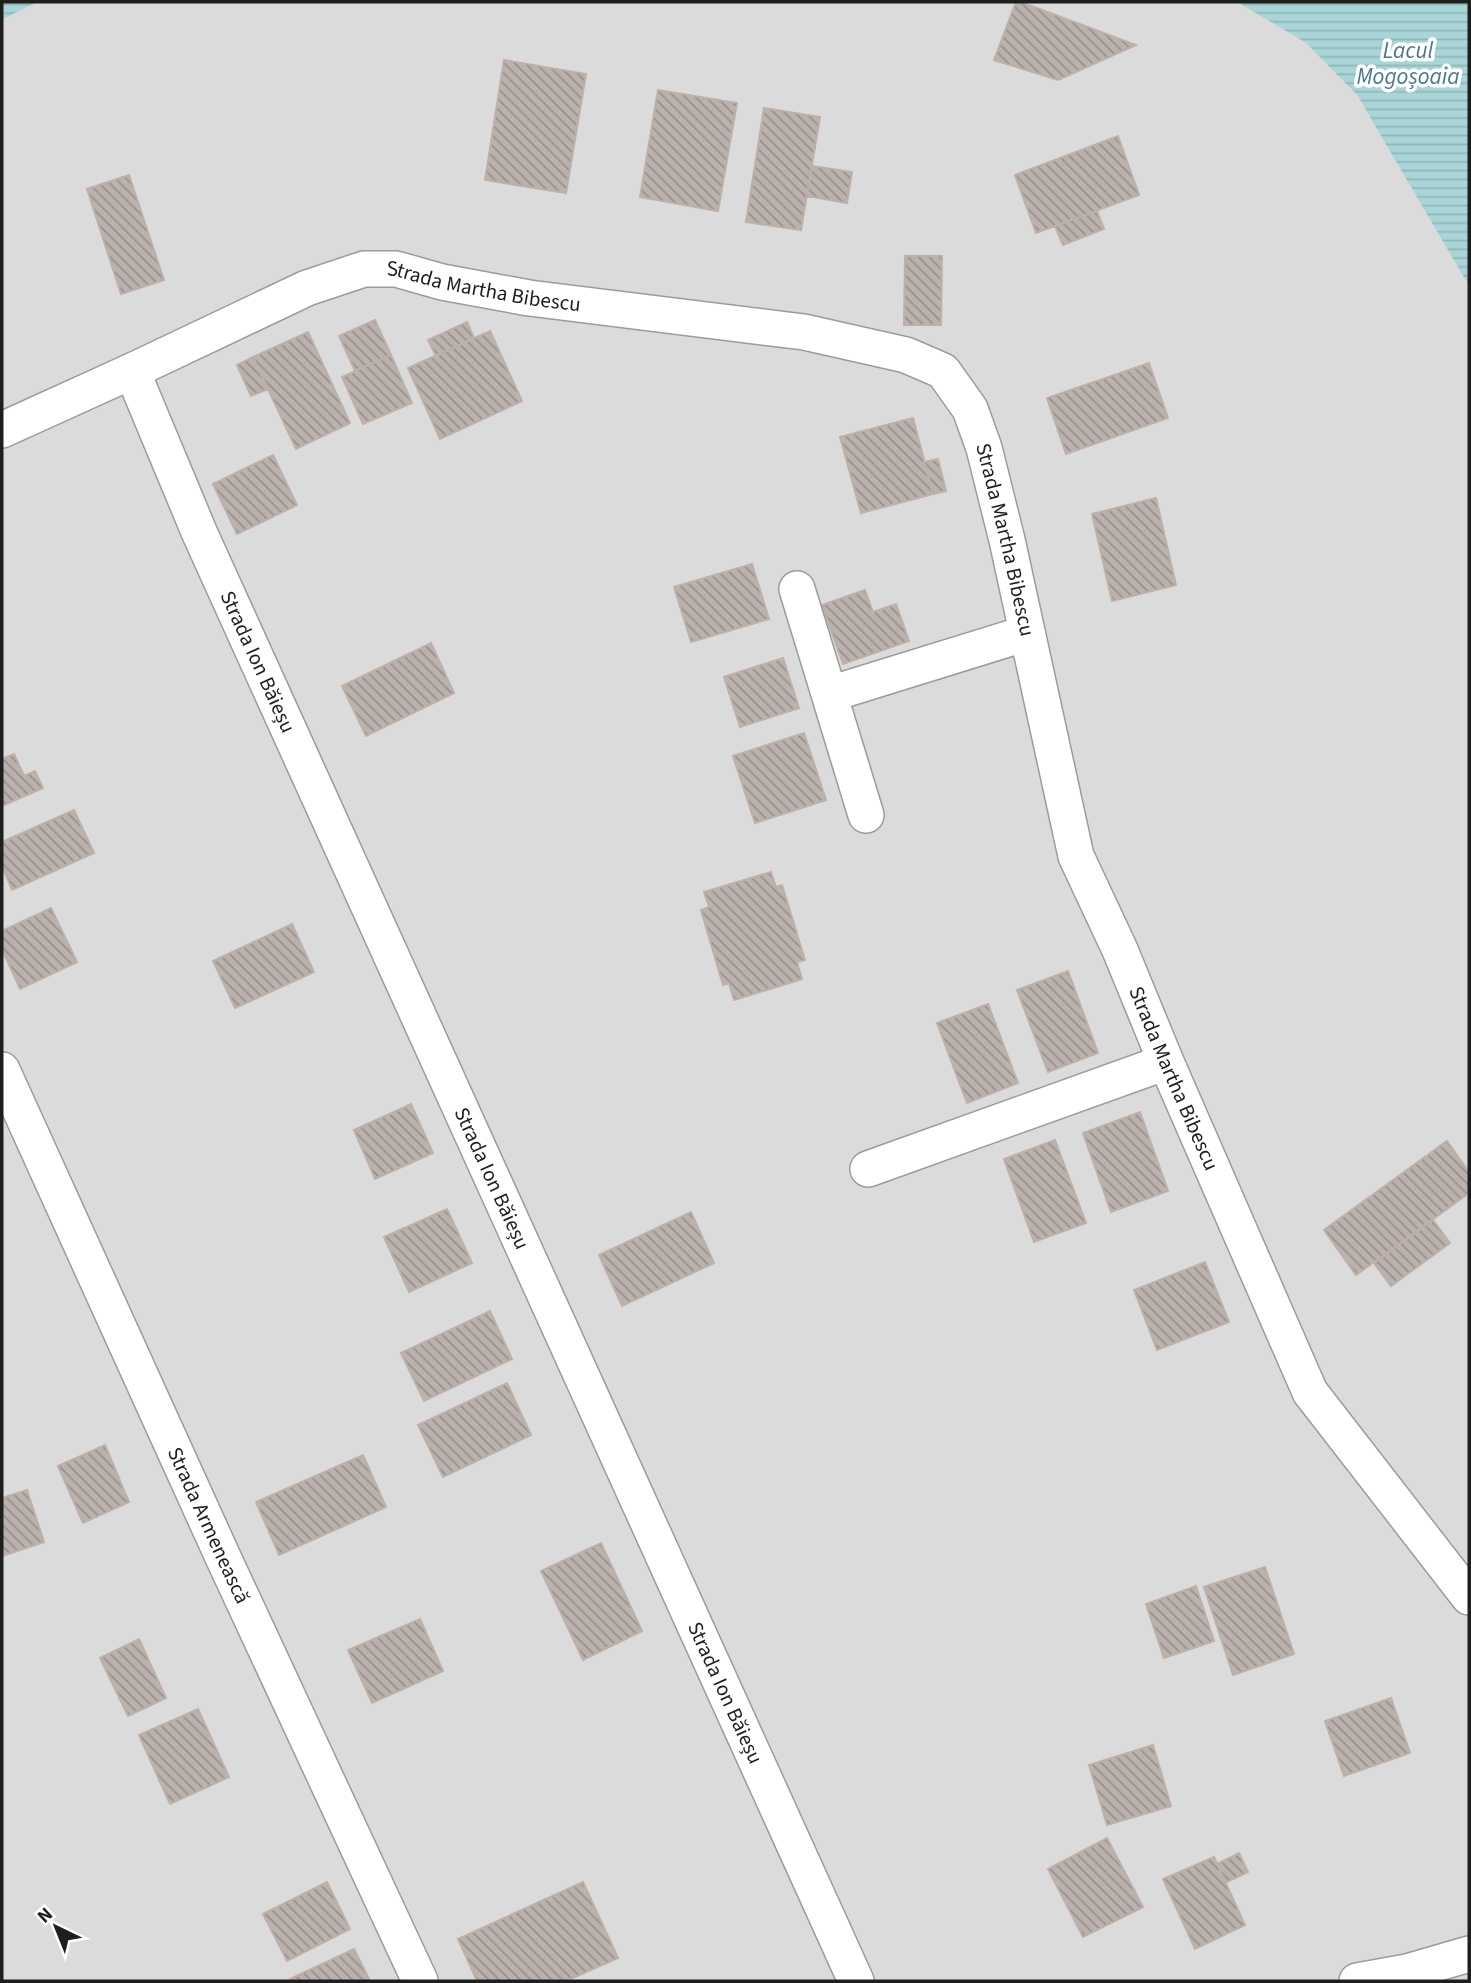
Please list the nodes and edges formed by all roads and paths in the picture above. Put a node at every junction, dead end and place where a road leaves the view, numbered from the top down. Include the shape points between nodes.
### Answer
1 (132, 372) junction
2 (2, 430) edge
3 (797, 589) dead end
4 (1027, 632) junction
5 (830, 694) junction
6 (866, 815) dead end
7 (1166, 1062) junction
8 (2, 1070) edge
9 (868, 1169) dead end
10 (1469, 1597) edge
11 (1469, 1954) edge
12 (420, 1981) edge
13 (856, 1981) edge
14 (1357, 1981) edge

1 - 2 street, Strada Martha Bibescu
1 - 4 street, Strada Martha Bibescu via 307,288 364,269 396,269 529,298 804,332 906,355 943,371 970,409 984,448
1 - 13 street, Strada Ion Băieșu via 201,534
3 - 5 street
4 - 5 street
4 - 7 street, Strada Martha Bibescu via 1076,856
5 - 6 street
7 - 9 street
7 - 10 street, Strada Martha Bibescu via 1310,1392
8 - 12 street, Strada Armenească
11 - 14 street

